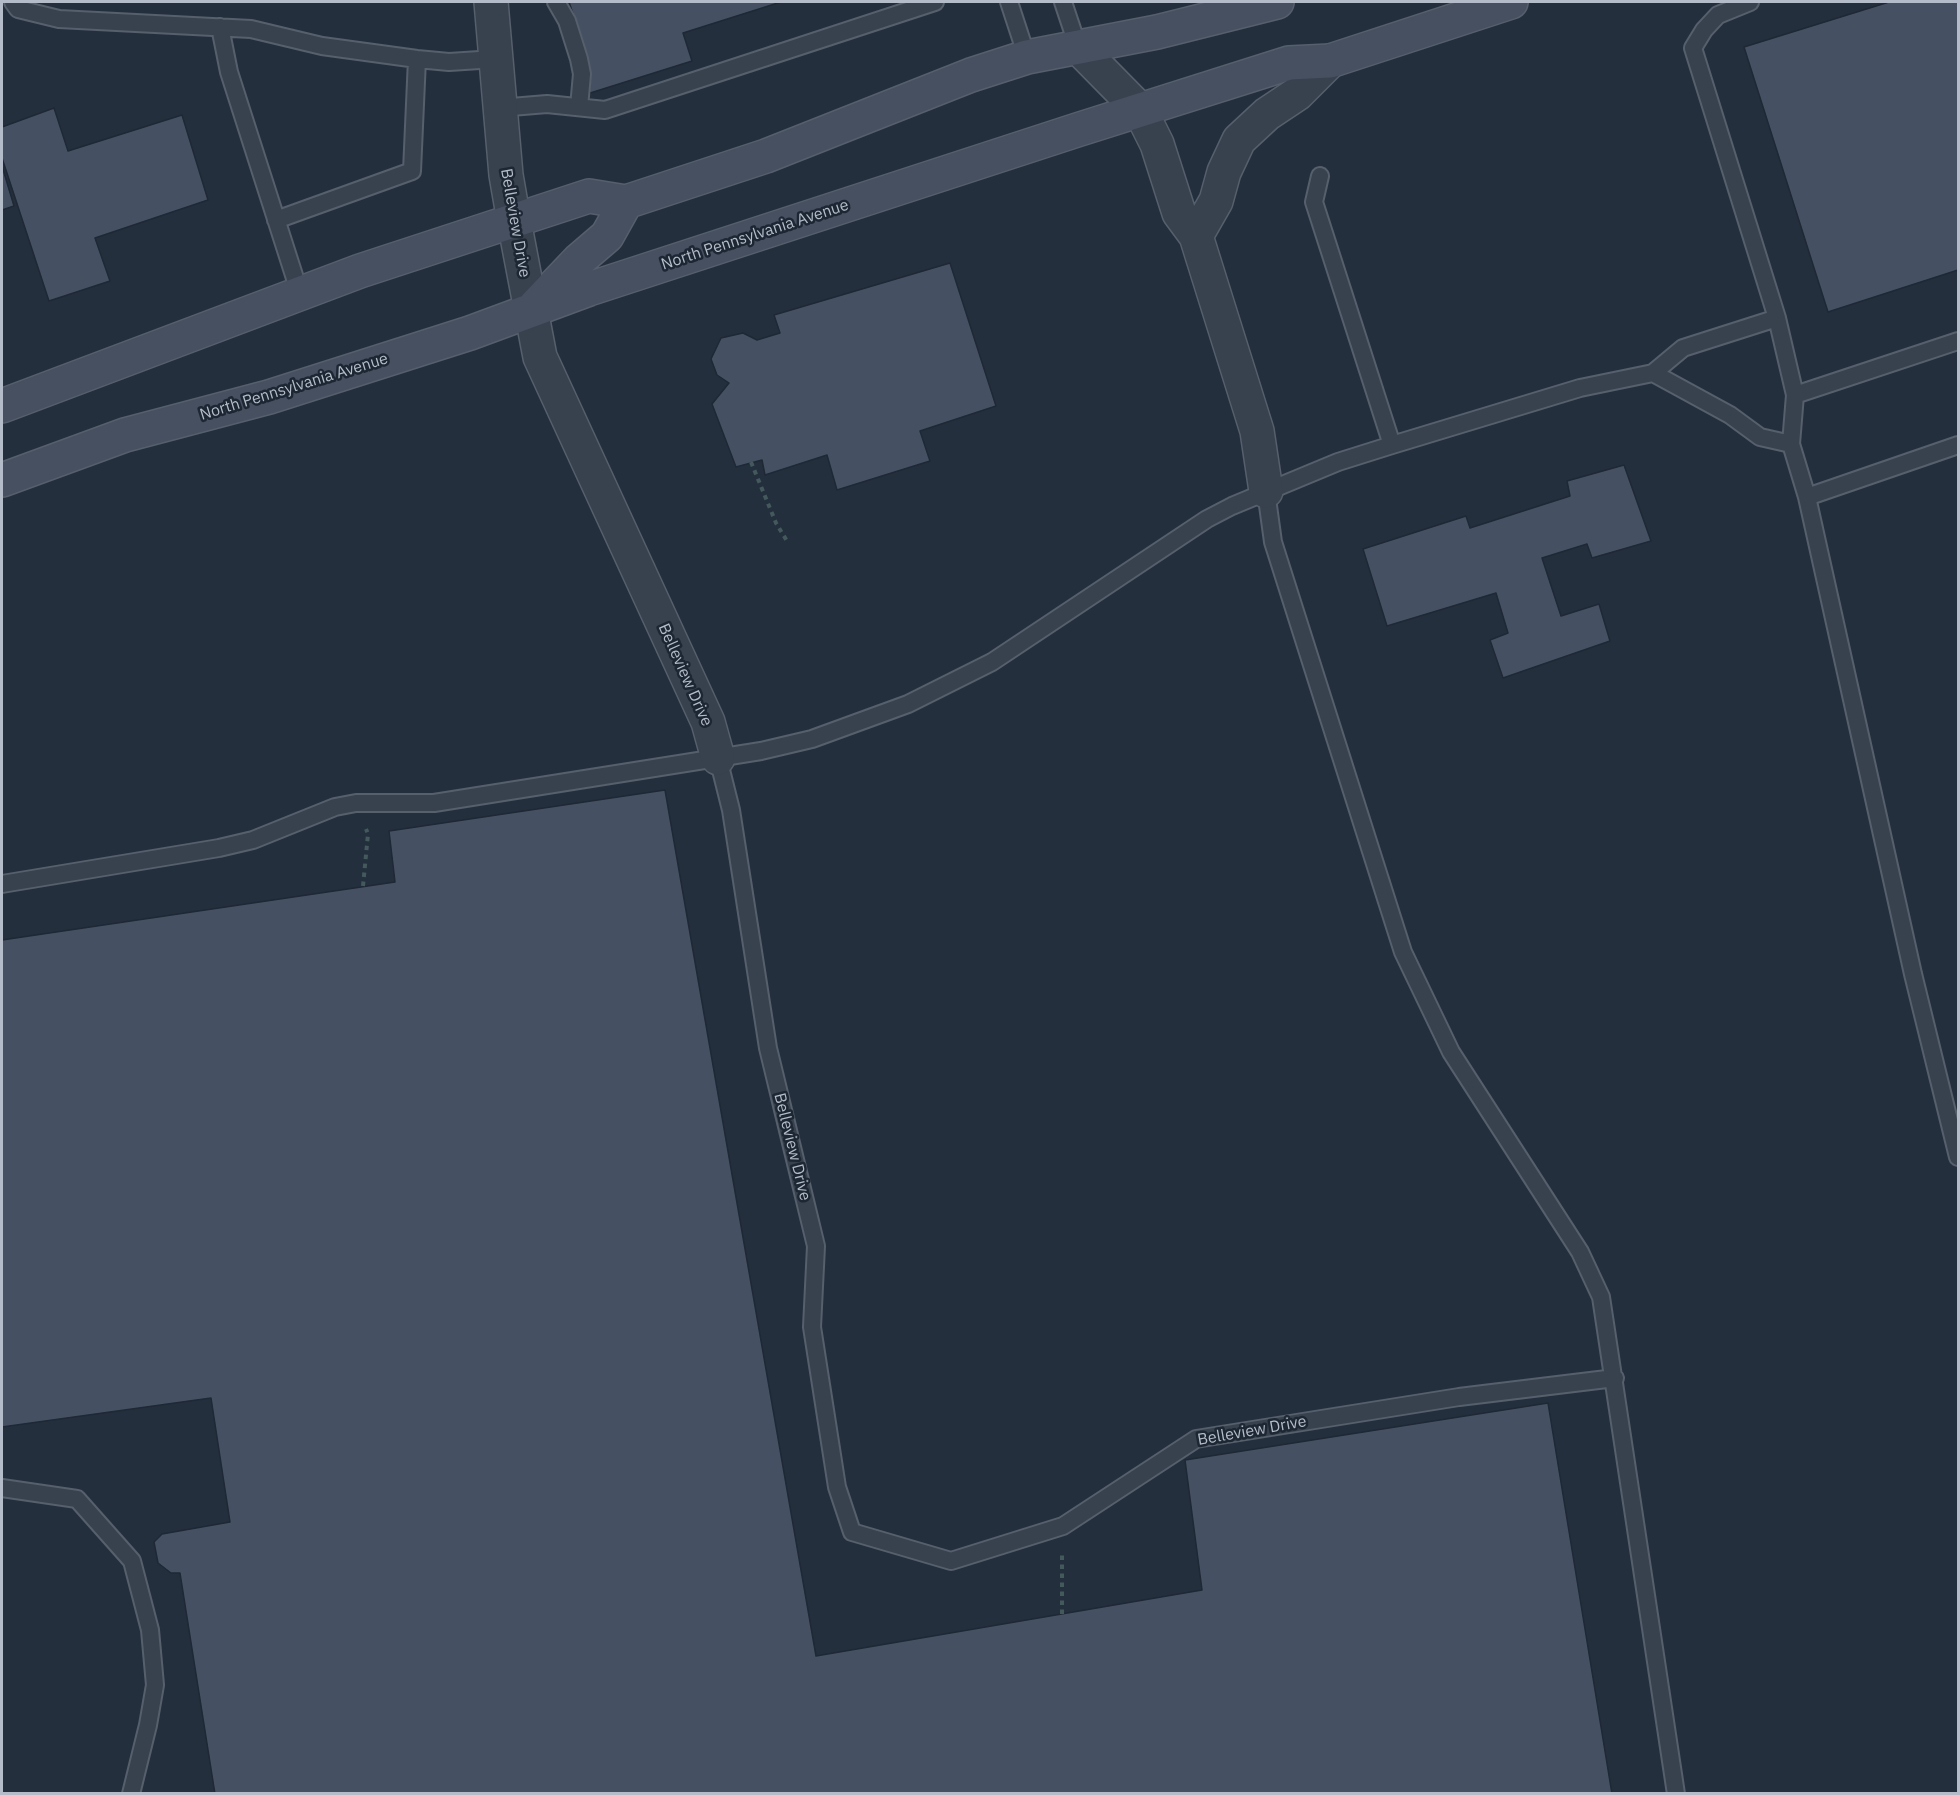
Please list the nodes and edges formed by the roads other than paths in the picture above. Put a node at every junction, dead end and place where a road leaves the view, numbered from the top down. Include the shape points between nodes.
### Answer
1 (12, 2) edge
2 (490, 2) edge
3 (556, 2) edge
4 (935, 2) edge
5 (1009, 2) edge
6 (1063, 2) edge
7 (1277, 2) edge
8 (1511, 2) edge
9 (1749, 2) edge
10 (220, 27) junction
11 (1078, 47) junction
12 (1027, 57) junction
13 (417, 59) junction
14 (495, 59) junction
15 (1330, 61) junction
16 (579, 107) junction
17 (499, 108) junction
18 (1140, 110) junction
19 (1320, 176) dead end
20 (626, 202) junction
21 (276, 220) junction
22 (514, 221) junction
23 (1196, 237) junction
24 (300, 294) junction
25 (531, 310) junction
26 (1777, 318) junction
27 (1959, 341) edge
28 (1653, 373) junction
29 (1795, 394) junction
30 (2, 406) edge
31 (1791, 444) junction
32 (1392, 445) junction
33 (1959, 445) edge
34 (2, 480) edge
35 (1266, 491) junction
36 (1807, 497) junction
37 (718, 758) junction
38 (2, 884) edge
39 (1959, 1157) edge
40 (1615, 1378) junction
41 (2, 1488) edge
42 (131, 1794) edge
43 (1676, 1794) edge

1 - 10 lane via 18,9 59,20
2 - 14 street, Belleview Drive
3 - 16 lane via 567,21 579,59
4 - 16 lane via 605,110
5 - 12 lane
6 - 11 lane
7 - 11 main road
8 - 15 main road, North Pennsylvania Avenue
9 - 26 lane via 1718,15 1694,48
10 - 13 lane via 252,29 322,46
10 - 21 lane via 229,72
11 - 12 main road
11 - 18 street
12 - 20 main road via 971,75 766,156
13 - 14 lane
13 - 21 lane via 412,171
14 - 17 street, Belleview Drive
15 - 18 main road, North Pennsylvania Avenue via 1289,63
15 - 23 street via 1297,94 1239,140 1216,201
16 - 17 lane via 547,104
17 - 22 street, Belleview Drive
18 - 23 street via 1157,144 1179,213
18 - 25 main road, North Pennsylvania Avenue
19 - 32 lane via 1314,202
20 - 22 main road via 589,196
20 - 25 main road via 608,236
21 - 24 lane
22 - 24 main road
22 - 25 street, Belleview Drive
23 - 35 street via 1257,431
24 - 30 main road
25 - 34 main road, North Pennsylvania Avenue via 269,397 125,435
25 - 37 street, Belleview Drive via 540,357 708,722
26 - 28 lane via 1683,348
26 - 29 lane
27 - 29 lane
28 - 31 lane via 1730,415 1760,437
28 - 32 lane via 1580,388
29 - 31 lane
31 - 36 lane
32 - 35 lane
33 - 36 lane
35 - 37 lane via 1207,519 992,662 946,688 813,739
35 - 40 lane via 1273,542 1402,952 1451,1052 1580,1252 1601,1297
36 - 39 lane via 1910,963
37 - 38 lane via 434,803 356,803 335,807 253,840 219,848
37 - 40 lane, Belleview Drive via 731,810 768,1048 816,1246 812,1327 837,1487 852,1532 951,1561 1063,1526 1196,1439 1459,1397
40 - 43 lane
41 - 42 lane via 77,1499 132,1561 150,1630 155,1685

